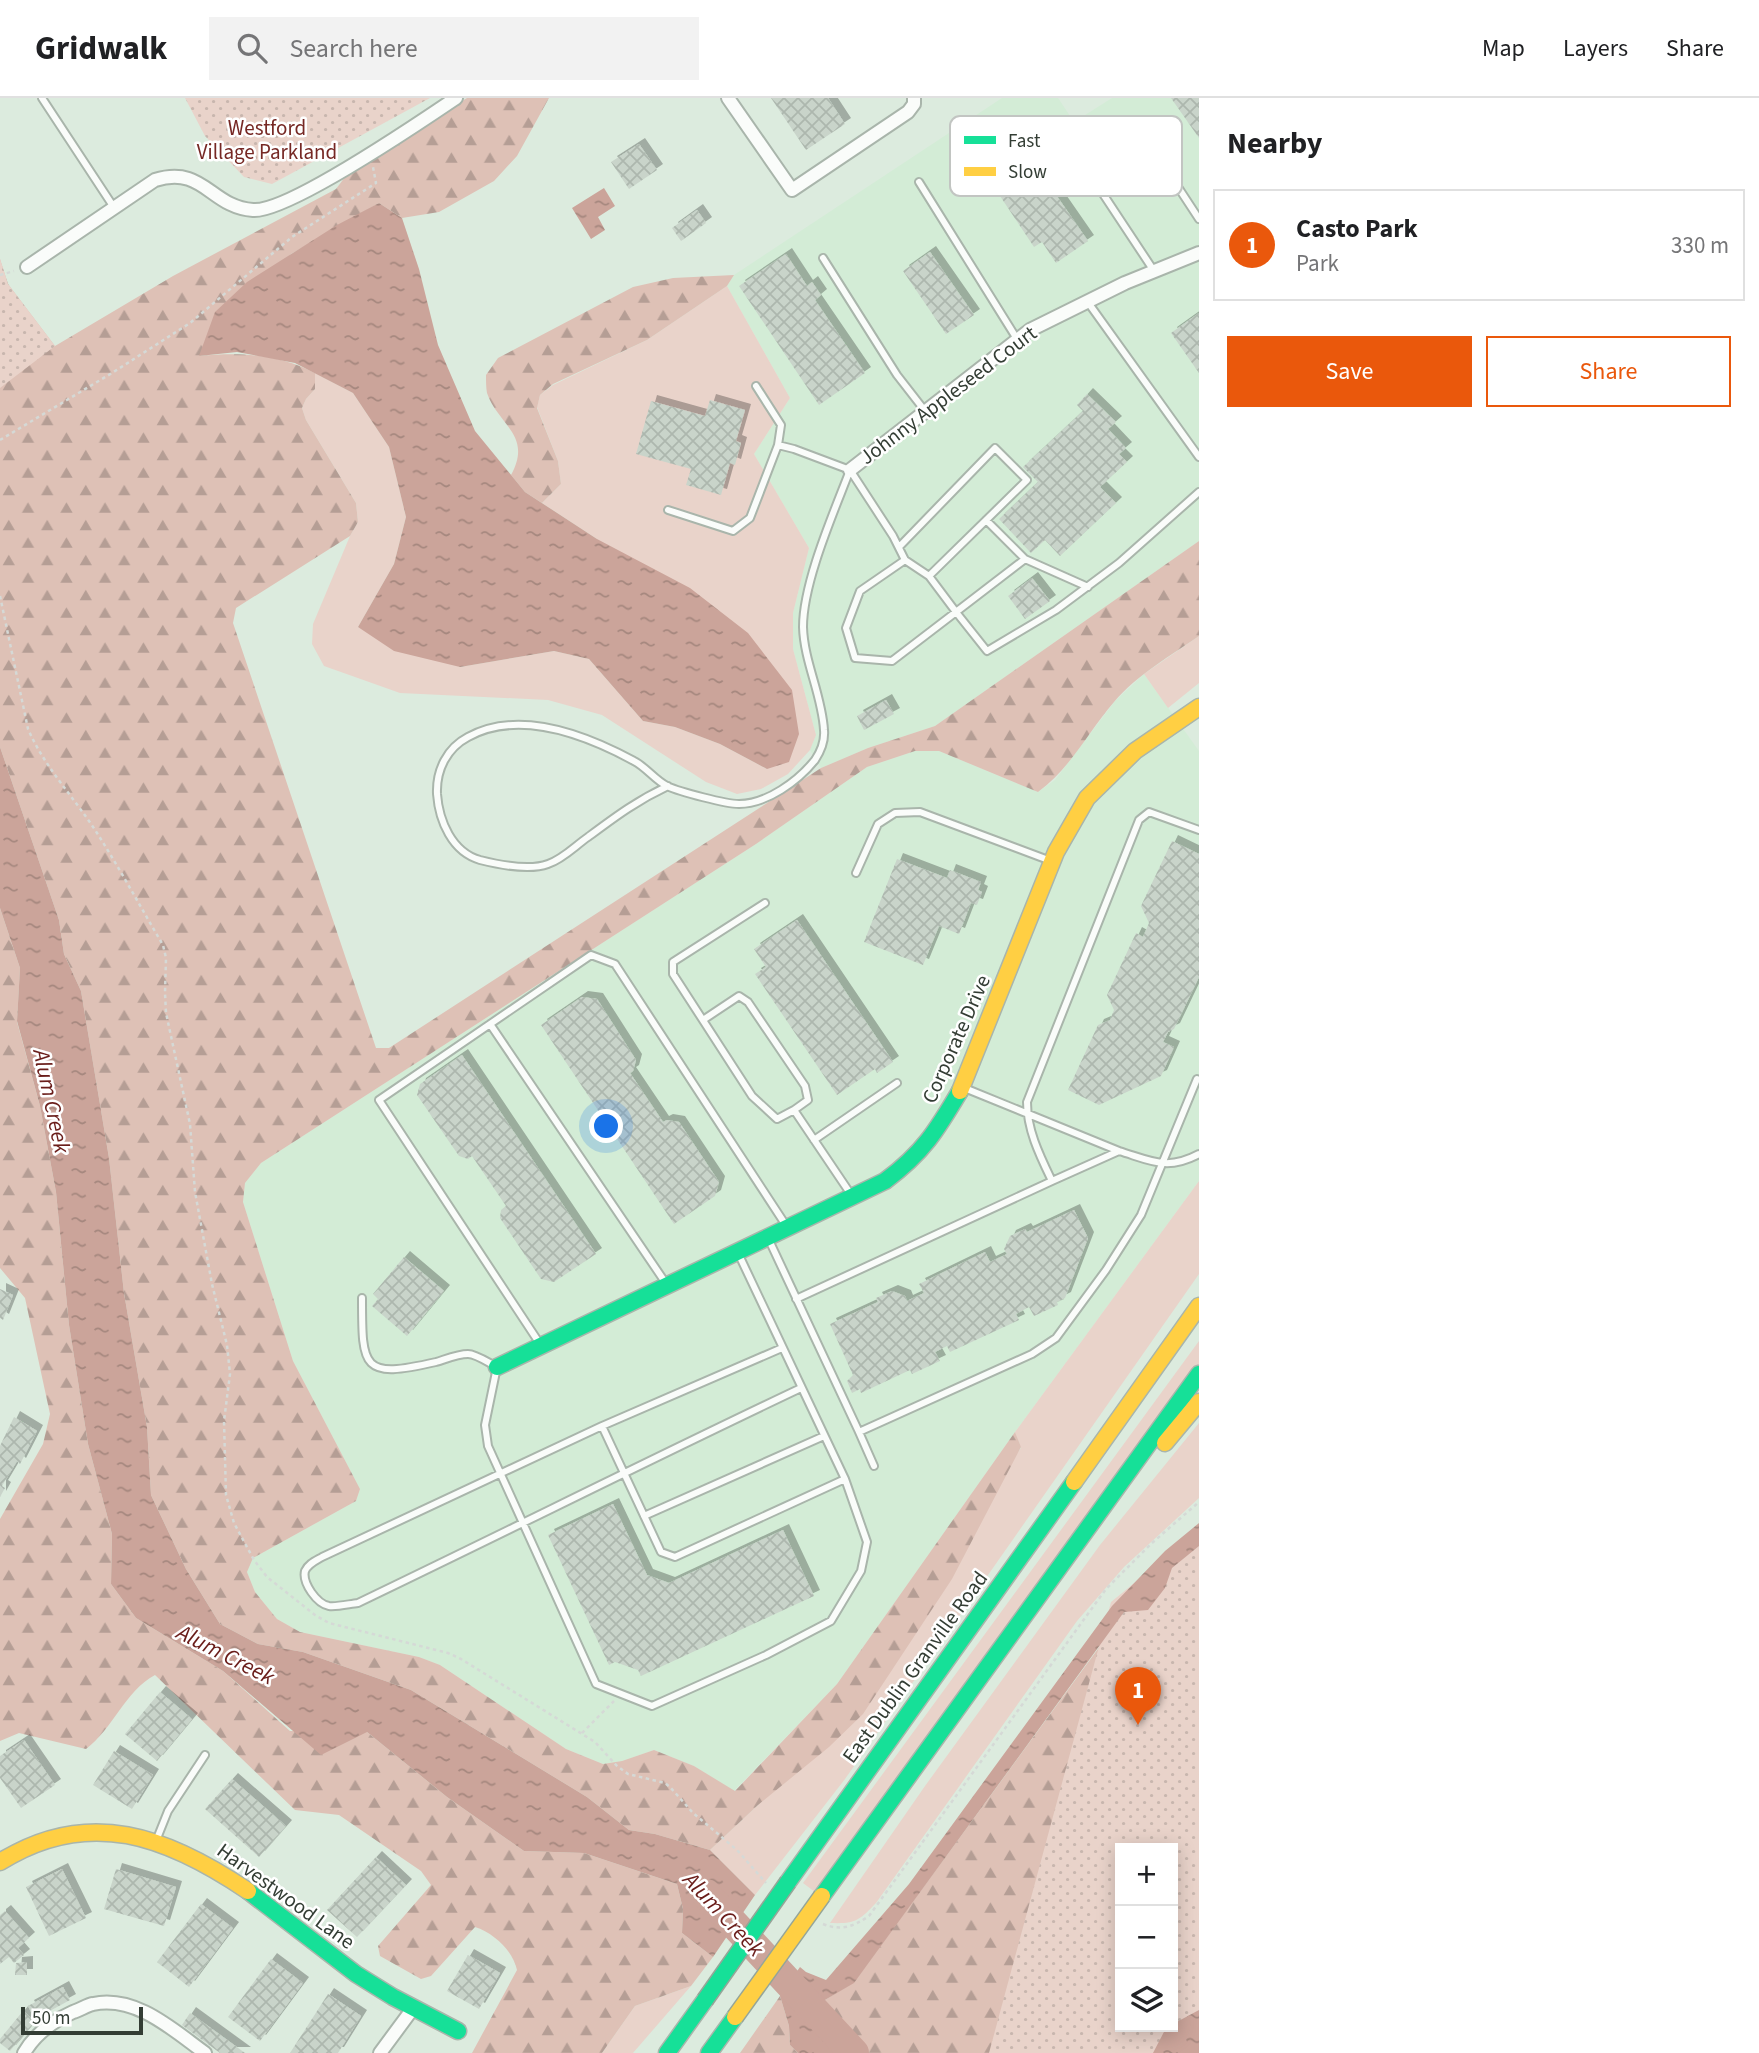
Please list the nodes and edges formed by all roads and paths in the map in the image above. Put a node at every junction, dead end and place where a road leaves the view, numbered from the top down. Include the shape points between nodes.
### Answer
1 (43, 98) edge
2 (456, 98) edge
3 (728, 98) edge
4 (914, 98) edge
5 (370, 152) junction
6 (919, 182) dead end
7 (1182, 193) edge
8 (1104, 196) edge
9 (113, 206) junction
10 (1199, 219) edge
11 (1199, 253) edge
12 (823, 258) dead end
13 (27, 267) dead end
14 (1154, 271) junction
15 (1087, 301) junction
16 (1017, 340) junction
17 (756, 386) dead end
18 (925, 411) junction
19 (0, 440) edge
20 (778, 445) junction
21 (1199, 457) edge
22 (850, 470) junction
23 (1199, 492) edge
24 (668, 510) dead end
25 (986, 520) junction
26 (899, 547) junction
27 (1024, 559) junction
28 (905, 560) junction
29 (929, 576) junction
30 (1088, 586) junction
31 (956, 612) junction
32 (1199, 698) edge
33 (1199, 707) edge
34 (1171, 725) junction
35 (668, 786) junction
36 (1199, 831) edge
37 (1052, 861) junction
38 (856, 873) dead end
39 (765, 902) dead end
40 (703, 1020) junction
41 (490, 1024) junction
42 (1197, 1079) dead end
43 (897, 1083) dead end
44 (962, 1087) junction
45 (794, 1110) junction
46 (1027, 1115) junction
47 (814, 1140) junction
48 (1119, 1151) junction
49 (1199, 1154) edge
50 (1161, 1164) junction
51 (1052, 1181) junction
52 (853, 1198) junction
53 (788, 1229) junction
54 (768, 1239) junction
55 (738, 1253) junction
56 (668, 1286) junction
57 (362, 1298) dead end
58 (796, 1299) junction
59 (1199, 1306) edge
60 (541, 1346) junction
61 (782, 1348) junction
62 (497, 1367) junction
63 (1199, 1374) edge
64 (801, 1388) junction
65 (1199, 1402) edge
66 (602, 1426) junction
67 (859, 1432) junction
68 (824, 1436) junction
69 (874, 1466) dead end
70 (623, 1472) junction
71 (501, 1474) junction
72 (845, 1479) junction
73 (644, 1516) junction
74 (524, 1524) junction
75 (1049, 1582) junction
76 (621, 1693) junction
77 (582, 1733) dead end
78 (205, 1755) dead end
79 (156, 1840) junction
80 (0, 1862) edge
81 (414, 2007) junction
82 (458, 2031) dead end
83 (24, 2053) edge
84 (205, 2053) edge
85 (380, 2053) edge
86 (667, 2053) edge
87 (709, 2053) edge

1 - 9 lane
2 - 5 street
3 - 4 street via 792,190 908,112
5 - 9 street via 300,196 256,211 229,204 190,178 171,175
5 - 19 path via 376,183 292,237 190,323
6 - 16 lane
7 - 10 lane
8 - 14 lane
9 - 13 street
11 - 14 street, Johnny Appleseed Court
12 - 18 lane
14 - 15 street, Johnny Appleseed Court
15 - 16 street, Johnny Appleseed Court
15 - 21 lane
16 - 18 street, Johnny Appleseed Court
17 - 20 lane via 781,425
18 - 22 street, Johnny Appleseed Court
20 - 22 lane
20 - 24 lane via 750,518 733,531
22 - 26 lane
22 - 35 lane via 807,592 803,626 825,732 823,746 800,775 752,804
23 - 30 lane
25 - 26 lane via 1027,480 995,449
25 - 27 lane
25 - 29 lane
26 - 28 lane
27 - 30 lane
27 - 31 lane
28 - 29 lane
28 - 31 lane via 860,591 846,628 855,658 892,661
29 - 31 lane
30 - 31 lane via 987,651
32 - 34 street, Corporate Drive
33 - 34 main road, Corporate Drive
34 - 37 main road, Corporate Drive via 1113,770 1087,798
35 - 35 lane via 635,761 593,743 559,731 508,724 458,742 438,773 437,794 449,838 472,858 522,867 547,865 639,800
36 - 46 lane via 1149,812 1139,820 1027,1102
37 - 38 lane via 920,812 895,813 878,824
37 - 44 main road, Corporate Drive
39 - 40 lane via 673,962 673,974
40 - 45 lane via 752,1096 777,1119
40 - 45 lane via 739,996 748,1002 805,1086 808,1100
41 - 53 lane via 591,955 615,964
41 - 56 lane
41 - 60 lane via 379,1100
42 - 50 lane
43 - 47 lane
44 - 46 lane
44 - 52 main road, Corporate Drive via 933,1137 915,1157
45 - 47 lane
46 - 48 lane
46 - 51 lane
47 - 52 lane
48 - 50 lane
48 - 51 lane
49 - 50 lane via 1181,1163
50 - 67 lane via 1141,1214 1056,1338 1032,1354
51 - 58 lane
52 - 53 main road, Corporate Drive
53 - 54 main road, Corporate Drive
54 - 55 main road, Corporate Drive
54 - 58 lane
55 - 56 main road, Corporate Drive
55 - 61 lane
56 - 60 main road, Corporate Drive
57 - 62 lane via 362,1345 366,1360 380,1369 400,1370 470,1354
58 - 67 lane
59 - 86 main road, East Dublin Granville Road, bridge
60 - 62 main road, Corporate Drive
61 - 64 lane
61 - 66 lane
62 - 71 lane via 485,1425 488,1446
63 - 75 main road
64 - 68 lane
64 - 70 lane
65 - 75 main road
66 - 70 lane
66 - 71 lane
67 - 69 lane
68 - 72 lane
68 - 73 lane
70 - 73 lane
70 - 74 lane
71 - 74 lane
71 - 74 lane via 322,1557 309,1565 304,1574 306,1584 328,1606 358,1603
72 - 73 lane via 674,1557 661,1552
72 - 76 lane via 867,1542 861,1571 831,1621 652,1706
74 - 76 lane via 596,1684
75 - 87 main road, bridge
76 - 77 path
78 - 79 lane via 168,1811
79 - 80 main road, Harvestwood Lane via 78,1830 22,1847
79 - 81 main road, Harvestwood Lane via 200,1858 357,1975
81 - 82 main road, Harvestwood Lane
81 - 85 street
83 - 84 street via 57,2019 94,2004 127,2005 160,2020

